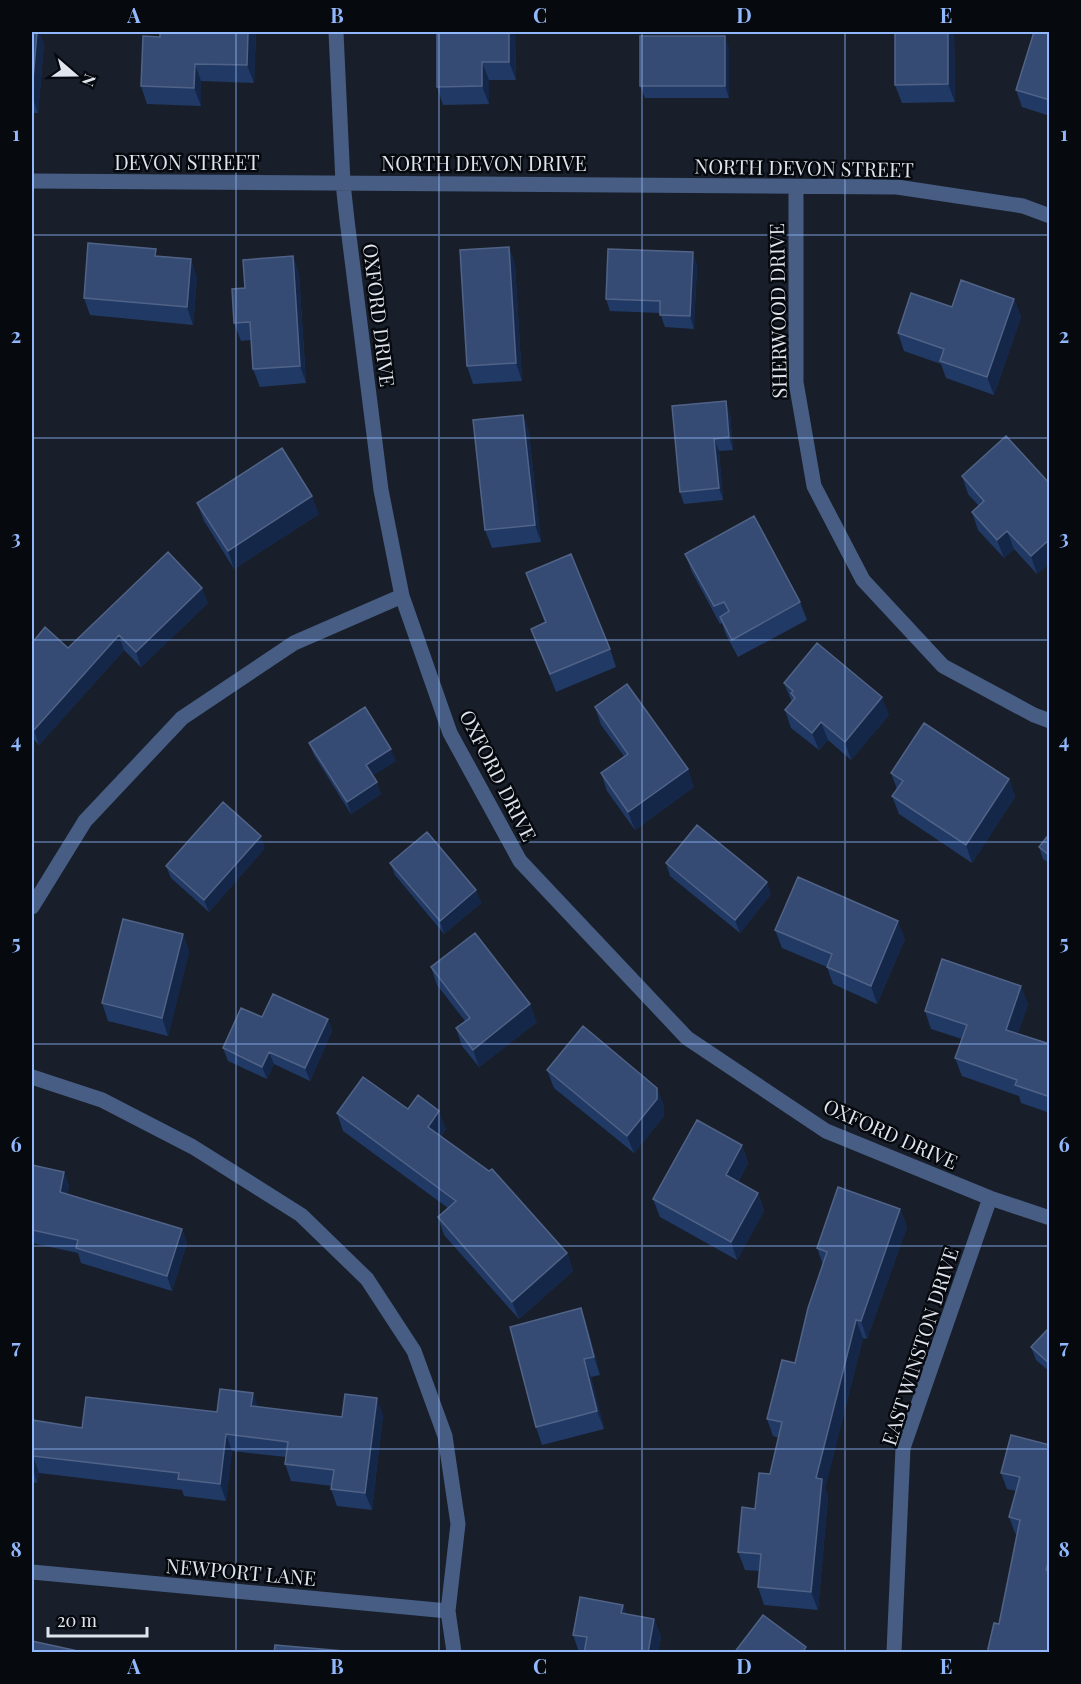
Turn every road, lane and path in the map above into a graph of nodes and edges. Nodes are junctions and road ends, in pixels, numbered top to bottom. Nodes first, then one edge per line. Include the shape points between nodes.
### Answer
1 (336, 32) edge
2 (32, 181) edge
3 (343, 183) junction
4 (626, 184) joint
5 (796, 187) junction
6 (1050, 216) edge
7 (402, 596) junction
8 (1050, 721) edge
9 (32, 907) edge
10 (32, 1077) edge
11 (990, 1198) junction
12 (1050, 1218) edge
13 (32, 1572) edge
14 (448, 1611) junction
15 (454, 1653) edge
16 (894, 1653) edge

1 - 3 street, OXFORD DRIVE
2 - 3 street, DEVON STREET
3 - 4 street, NORTH DEVON DRIVE
3 - 7 street, OXFORD DRIVE via 381,490
4 - 5 street, NORTH DEVON STREET
5 - 6 street, NORTH DEVON STREET via 897,187 1023,206
5 - 8 street, SHERWOOD DRIVE via 795,382 814,486 863,580 943,666
7 - 9 street via 294,643 182,718 85,821
7 - 11 street, OXFORD DRIVE via 450,734 520,861 687,1038 825,1131
10 - 14 street via 102,1100 193,1147 301,1215 367,1279 414,1351 445,1436 458,1524
11 - 12 street, OXFORD DRIVE
11 - 16 street, EAST WINSTON DRIVE via 903,1448
13 - 14 street, NEWPORT LANE
14 - 15 street

